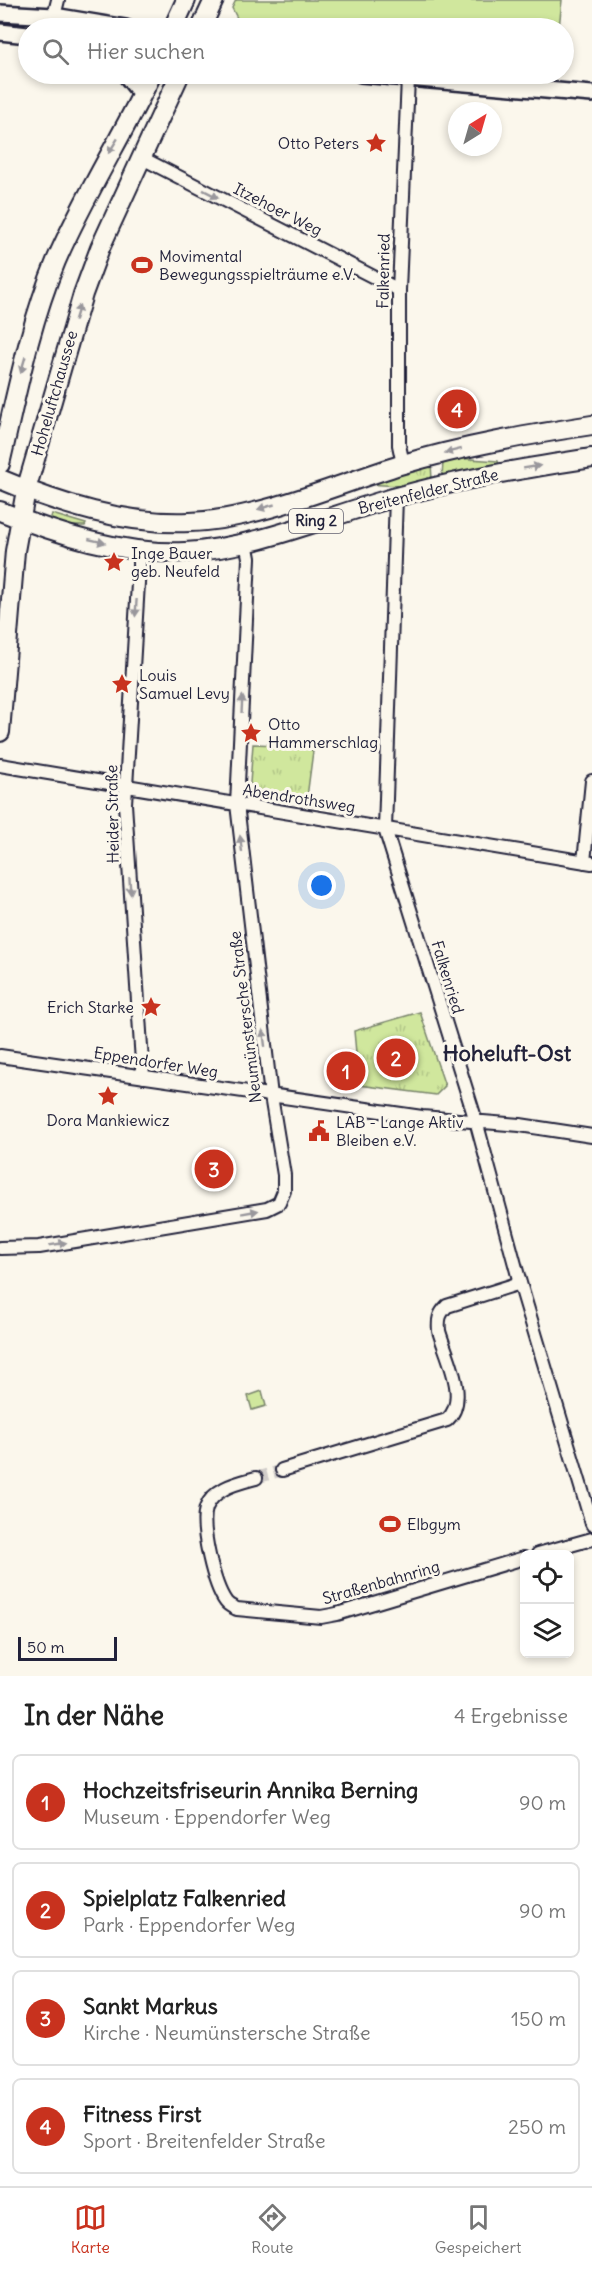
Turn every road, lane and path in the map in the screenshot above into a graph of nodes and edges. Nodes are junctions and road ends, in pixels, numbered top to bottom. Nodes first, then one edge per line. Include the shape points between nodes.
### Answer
1 (58, 0) edge
2 (186, 0) edge
3 (214, 0) edge
4 (0, 13) edge
5 (29, 18) edge
6 (54, 18) edge
7 (178, 18) edge
8 (206, 18) edge
9 (0, 32) edge
10 (18, 35) edge
11 (133, 84) edge
12 (147, 84) edge
13 (175, 84) edge
14 (408, 84) edge
15 (477, 84) edge
16 (592, 94) edge
17 (142, 95) junction
18 (142, 158) junction
19 (399, 290) junction
20 (592, 425) edge
21 (592, 458) edge
22 (0, 464) edge
23 (403, 464) junction
24 (0, 479) edge
25 (26, 490) junction
26 (396, 497) junction
27 (0, 511) edge
28 (21, 519) junction
29 (246, 542) junction
30 (140, 549) junction
31 (0, 732) edge
32 (0, 765) edge
33 (592, 781) edge
34 (125, 787) junction
35 (237, 804) junction
36 (385, 829) junction
37 (588, 863) edge
38 (0, 1056) edge
39 (143, 1077) junction
40 (271, 1096) junction
41 (476, 1121) junction
42 (592, 1136) edge
43 (0, 1248) edge
44 (520, 1283) junction
45 (282, 1470) tunnel mouth
46 (256, 1478) tunnel mouth
47 (592, 1524) edge
48 (592, 1539) edge
49 (552, 1550) edge
50 (520, 1559) edge

1 - 6 street
2 - 7 main road
3 - 8 main road
4 - 5 street
9 - 10 street
11 - 17 street
12 - 17 main road, Hoheluftchaussee
13 - 18 main road, Hoheluftchaussee
14 - 19 street, Falkenried
15 - 16 street
17 -> 22 main road, Hoheluftchaussee via 108,154 56,262 15,392
18 -> 19 street, Itzehoer Weg
25 -> 18 main road, Hoheluftchaussee via 83,294 108,225
19 - 23 street, Falkenried via 399,445
20 -> 23 main road, Breitenfelder Straße / Ring 2 via 526,435
26 -> 21 main road, Breitenfelder Straße / Ring 2
23 -> 25 main road, Breitenfelder Straße / Ring 2 via 266,507 198,522 129,518
24 - 25 main road, Ring 2
25 - 28 main road, Hoheluftchaussee
26 - 29 main road, Breitenfelder Straße / Ring 2
26 - 36 street, Falkenried
27 - 28 main road, Ring 2
28 -> 30 main road, Breitenfelder Straße / Ring 2 via 80,538
28 - 31 main road, Hoheluftchaussee
29 - 30 main road, Breitenfelder Straße / Ring 2 via 183,552
35 -> 29 street, Neumünstersche Straße via 249,558
30 -> 34 street, Heider Straße
32 - 34 street, Abendrothsweg
33 - 37 street
34 - 35 street, Abendrothsweg
34 -> 39 street, Heider Straße
35 - 36 street, Abendrothsweg
40 -> 35 street, Neumünstersche Straße
36 - 37 street, Abendrothsweg
36 - 41 street, Falkenried
38 - 39 street, Eppendorfer Weg
39 - 40 street, Eppendorfer Weg
40 - 41 street, Eppendorfer Weg
43 -> 40 street, Neumünstersche Straße via 39,1247 267,1209 279,1203 284,1175
41 - 42 street, Eppendorfer Weg
41 - 44 street, Falkenried
44 - 45 street via 447,1306 441,1312 439,1331 458,1394 457,1408 447,1420
44 - 47 street, Falkenried
46 - 50 street, Straßenbahnring via 219,1491 206,1507 204,1536 208,1554 223,1597 237,1609 321,1617
48 - 49 street

